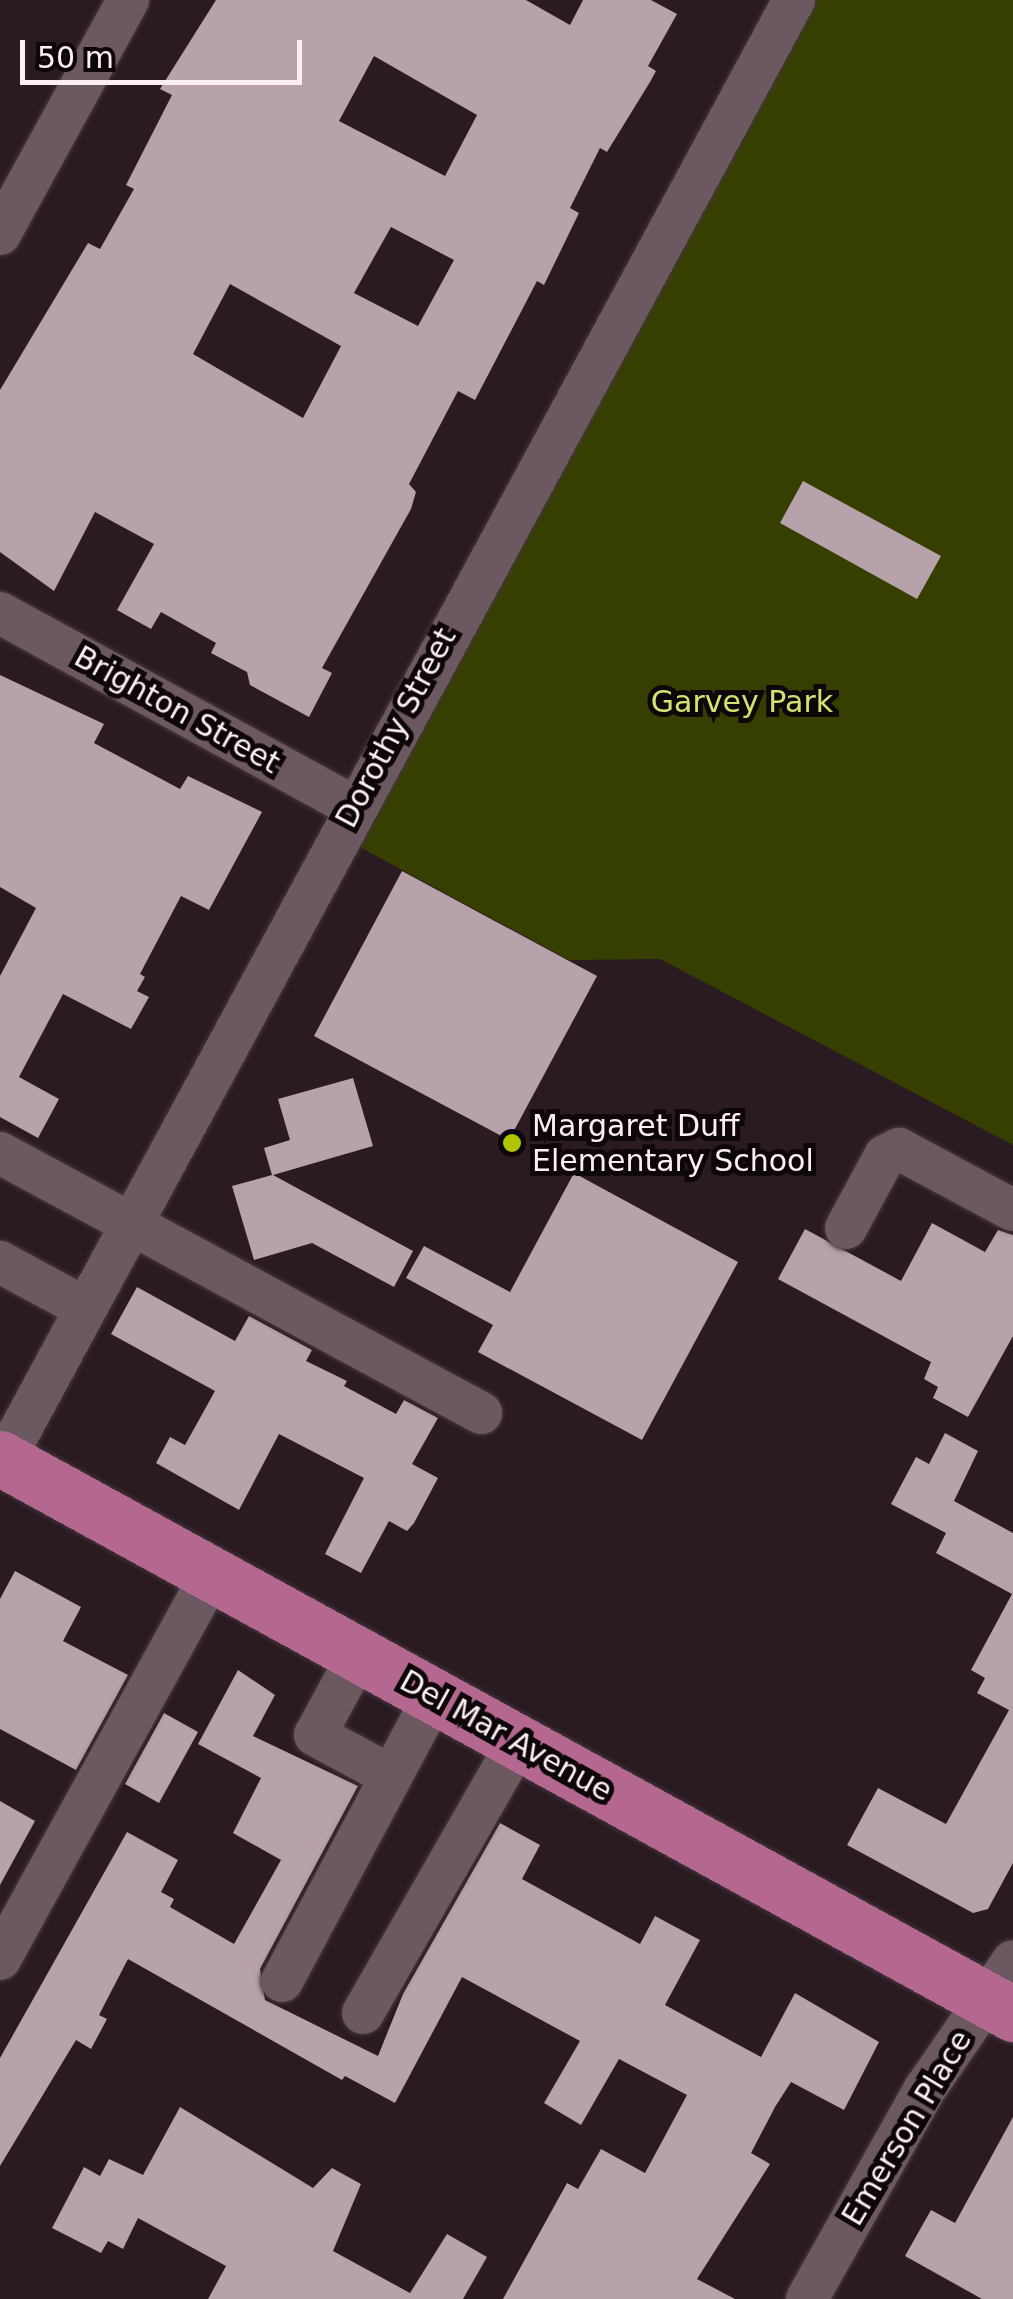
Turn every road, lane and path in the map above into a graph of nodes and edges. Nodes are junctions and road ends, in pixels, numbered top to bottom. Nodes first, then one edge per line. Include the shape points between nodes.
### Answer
1 (128, 0) edge
2 (794, 0) edge
3 (0, 234) edge
4 (0, 614) edge
5 (354, 806) junction
6 (0, 1153) edge
7 (1013, 1210) edge
8 (130, 1225) junction
9 (846, 1228) dead end
10 (0, 1262) edge
11 (85, 1308) junction
12 (481, 1412) dead end
13 (2, 1459) edge
14 (212, 1574) junction
15 (358, 1654) junction
16 (434, 1696) junction
17 (518, 1742) junction
18 (391, 1776) junction
19 (0, 1959) edge
20 (282, 1980) dead end
21 (1004, 1991) edge
22 (364, 2013) dead end
23 (807, 2299) edge

1 - 3 street
2 - 5 street, Dorothy Street
4 - 5 street, Brighton Street
5 - 8 street, Dorothy Street
6 - 8 street
7 - 9 street via 898,1148 885,1156
8 - 11 street, Dorothy Street
8 - 12 street
10 - 11 street
11 - 13 street, Dorothy Street
13 - 14 main road, Del Mar Avenue
14 - 15 main road, Del Mar Avenue
14 - 19 street
15 - 16 main road, Del Mar Avenue
15 - 18 street via 315,1735
16 - 17 main road, Del Mar Avenue
16 - 18 street
17 - 21 main road, Del Mar Avenue
17 - 22 street
18 - 20 street
21 - 23 street, Emerson Place via 926,2089

